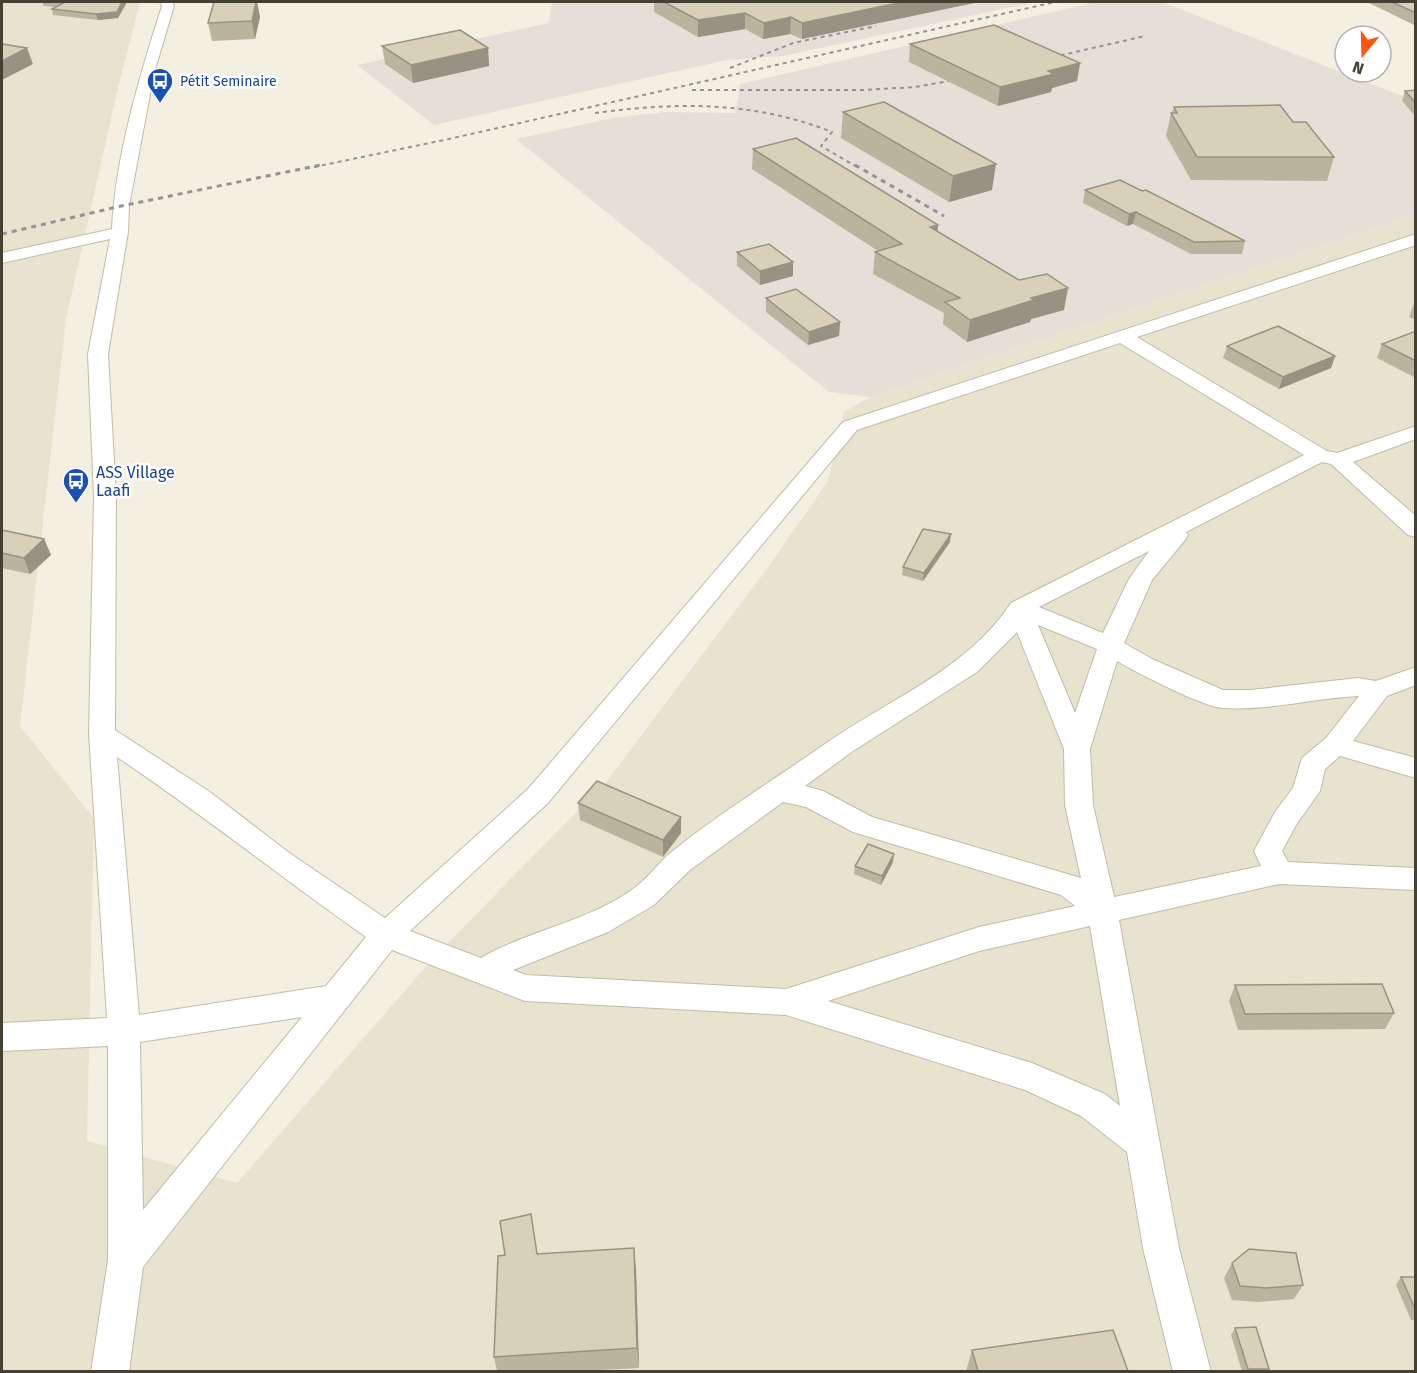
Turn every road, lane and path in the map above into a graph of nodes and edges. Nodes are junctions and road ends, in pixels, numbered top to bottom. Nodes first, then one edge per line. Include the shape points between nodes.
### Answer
1 (166, 2) edge
2 (120, 231) junction
3 (1416, 240) edge
4 (2, 258) edge
5 (1122, 336) junction
6 (1416, 432) edge
7 (1329, 458) junction
8 (1212, 510) junction
9 (1416, 530) edge
10 (1019, 608) junction
11 (1111, 646) junction
12 (1416, 675) edge
13 (1378, 690) junction
14 (102, 734) junction
15 (1335, 745) junction
16 (1077, 749) junction
17 (1416, 768) edge
18 (779, 791) junction
19 (1279, 873) junction
20 (1416, 879) edge
21 (1103, 912) junction
22 (386, 935) junction
23 (483, 972) junction
24 (336, 998) junction
25 (786, 1002) junction
26 (124, 1031) junction
27 (2, 1037) edge
28 (1143, 1144) junction
29 (126, 1260) junction
30 (110, 1371) edge
31 (1192, 1371) edge

1 - 2 street via 147,73 121,206
2 - 4 street
2 - 14 street via 98,354 105,497
3 - 5 street
5 - 7 street
5 - 22 street via 850,426 538,796
6 - 7 street
7 - 8 street
7 - 9 street
8 - 10 street
8 - 11 street via 1162,547 1147,567
10 - 11 street
10 - 16 street
10 - 18 street via 1008,626 968,666 844,744
11 - 13 street via 1220,699 1358,687
11 - 16 street
12 - 13 street
13 - 15 street
14 - 22 street via 200,799 278,860
14 - 26 street
15 - 17 street
15 - 19 street via 1312,765 1306,791 1268,851
16 - 21 street via 1079,805
18 - 21 street via 813,798 874,829 1071,886
18 - 23 street via 680,862 644,897 597,923 517,954
19 - 20 street
19 - 21 street
21 - 25 street via 979,939
21 - 28 street
22 - 23 street
22 - 24 street
23 - 25 street via 525,988
24 - 26 street
24 - 29 street
25 - 28 street via 1032,1078 1093,1105
26 - 27 street
26 - 29 street
28 - 31 street via 1161,1248
29 - 30 street

